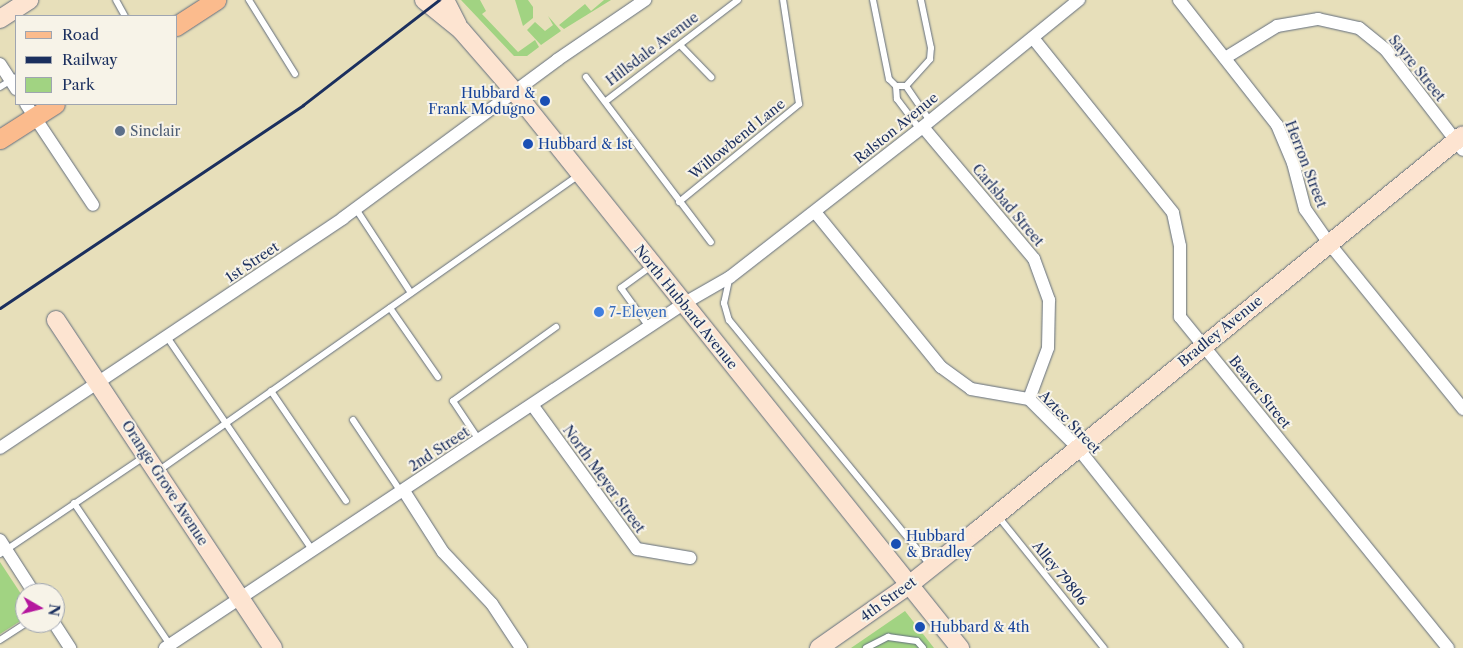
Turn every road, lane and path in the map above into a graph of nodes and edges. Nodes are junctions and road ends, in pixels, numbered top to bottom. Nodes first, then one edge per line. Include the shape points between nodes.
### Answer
1 (30, 0) edge
2 (116, 0) edge
3 (216, 0) edge
4 (249, 0) edge
5 (645, 0) edge
6 (738, 0) edge
7 (783, 0) edge
8 (873, 0) edge
9 (921, 0) edge
10 (1079, 0) edge
11 (1179, 0) edge
12 (433, 2) edge
13 (124, 15) edge
14 (0, 19) edge
15 (178, 25) edge
16 (1033, 38) junction
17 (680, 45) junction
18 (1224, 58) junction
19 (0, 64) edge
20 (295, 74) dead end
21 (586, 77) dead end
22 (711, 77) dead end
23 (11, 83) edge
24 (896, 86) junction
25 (906, 86) junction
26 (514, 91) junction
27 (606, 100) junction
28 (51, 105) edge
29 (30, 110) edge
30 (924, 126) junction
31 (0, 139) edge
32 (1461, 142) edge
33 (580, 174) junction
34 (679, 202) junction
35 (93, 205) dead end
36 (356, 209) junction
37 (815, 212) junction
38 (711, 242) dead end
39 (1328, 242) junction
40 (652, 266) junction
41 (730, 277) junction
42 (411, 293) junction
43 (683, 304) junction
44 (390, 308) junction
45 (56, 320) dead end
46 (556, 327) dead end
47 (649, 328) junction
48 (167, 337) junction
49 (1203, 345) junction
50 (438, 377) dead end
51 (100, 382) junction
52 (271, 391) junction
53 (1029, 399) junction
54 (533, 406) junction
55 (1463, 409) edge
56 (353, 420) dead end
57 (224, 425) junction
58 (479, 441) junction
59 (1077, 447) junction
60 (0, 448) edge
61 (147, 454) junction
62 (157, 472) junction
63 (402, 492) junction
64 (346, 501) dead end
65 (74, 503) junction
66 (996, 514) junction
67 (978, 530) joint
68 (2, 548) edge
69 (313, 551) junction
70 (690, 558) dead end
71 (932, 567) junction
72 (27, 583) edge
73 (909, 585) junction
74 (240, 599) junction
75 (15, 630) edge
76 (60, 633) edge
77 (0, 640) edge
78 (168, 646) edge
79 (70, 648) edge
80 (273, 648) edge
81 (521, 648) edge
82 (819, 648) edge
83 (866, 648) edge
84 (923, 648) edge
85 (960, 648) edge
86 (1104, 648) edge
87 (1237, 648) edge
88 (1448, 648) edge

1 - 14 street
2 - 13 lane
3 - 15 main road
4 - 20 lane
5 - 26 street, 1st Street
6 - 17 lane, Hillsdale Avenue
7 - 34 lane, Willowbend Lane via 799,104
8 - 24 lane via 889,78
9 - 25 lane via 931,48 930,59
10 - 16 street, Ralston Avenue
11 - 18 street, Herron Street
12 - 26 street, North Hubbard Avenue
16 - 30 street, Ralston Avenue
16 - 49 street, Beaver Street via 1173,213 1180,246 1180,318
17 - 22 lane
17 - 27 lane, Hillsdale Avenue
18 - 32 street, Sayre Street via 1277,26 1318,19 1359,28 1386,50
18 - 39 street, Herron Street via 1277,125 1293,163 1305,210
19 - 23 street
21 - 27 lane
24 - 25 lane
24 - 30 lane via 897,99
25 - 30 lane
26 - 33 street, North Hubbard Avenue
26 - 36 street, 1st Street
27 - 34 lane
28 - 29 main road
29 - 31 main road
29 - 35 street
30 - 37 street, Ralston Avenue
30 - 53 street, Carlsbad Street via 1034,259 1049,300 1048,348
32 - 39 street, Bradley Avenue
33 - 40 street, North Hubbard Avenue
33 - 42 lane
34 - 38 lane
36 - 42 lane
36 - 48 street, 1st Street
37 - 41 street, Ralston Avenue
37 - 53 street, Aztec Street via 941,367 971,388
39 - 49 street, Bradley Avenue
39 - 55 street, Herron Street
40 - 43 street, North Hubbard Avenue
40 - 47 lane via 621,288
41 - 43 street, 2nd Street
41 - 71 lane via 724,303 729,320
42 - 44 lane
43 - 47 street, 2nd Street
43 - 73 street, North Hubbard Avenue
44 - 50 lane
44 - 52 lane
45 - 51 street, Orange Grove Avenue
46 - 58 lane via 453,401
47 - 54 street, 2nd Street
48 - 51 street, 1st Street
48 - 57 lane
49 - 59 street, Bradley Avenue
49 - 88 street, Beaver Street
51 - 60 street, 1st Street
51 - 61 street, Orange Grove Avenue
52 - 57 lane
52 - 64 lane
53 - 59 street, Aztec Street
54 - 58 street, 2nd Street
54 - 70 street, North Meyer Street via 637,549
56 - 63 lane
57 - 62 lane
57 - 69 lane
58 - 63 street, 2nd Street
59 - 66 street, Bradley Avenue
59 - 87 street, Aztec Street
61 - 62 street, Orange Grove Avenue
61 - 65 lane
62 - 74 street, Orange Grove Avenue
63 - 69 street, 2nd Street
63 - 81 street via 443,552 492,604
65 - 68 lane
65 - 78 lane
66 - 67 street, Bradley Avenue
66 - 86 lane, Alley 79806
67 - 71 street, 4th Street
68 - 72 street
69 - 74 street, 2nd Street
71 - 73 street, 4th Street
73 - 82 street, 4th Street
73 - 85 street, North Hubbard Avenue
74 - 78 street, 2nd Street
74 - 80 street, Orange Grove Avenue
75 - 77 lane
76 - 79 street
83 - 84 lane via 888,637 918,641

